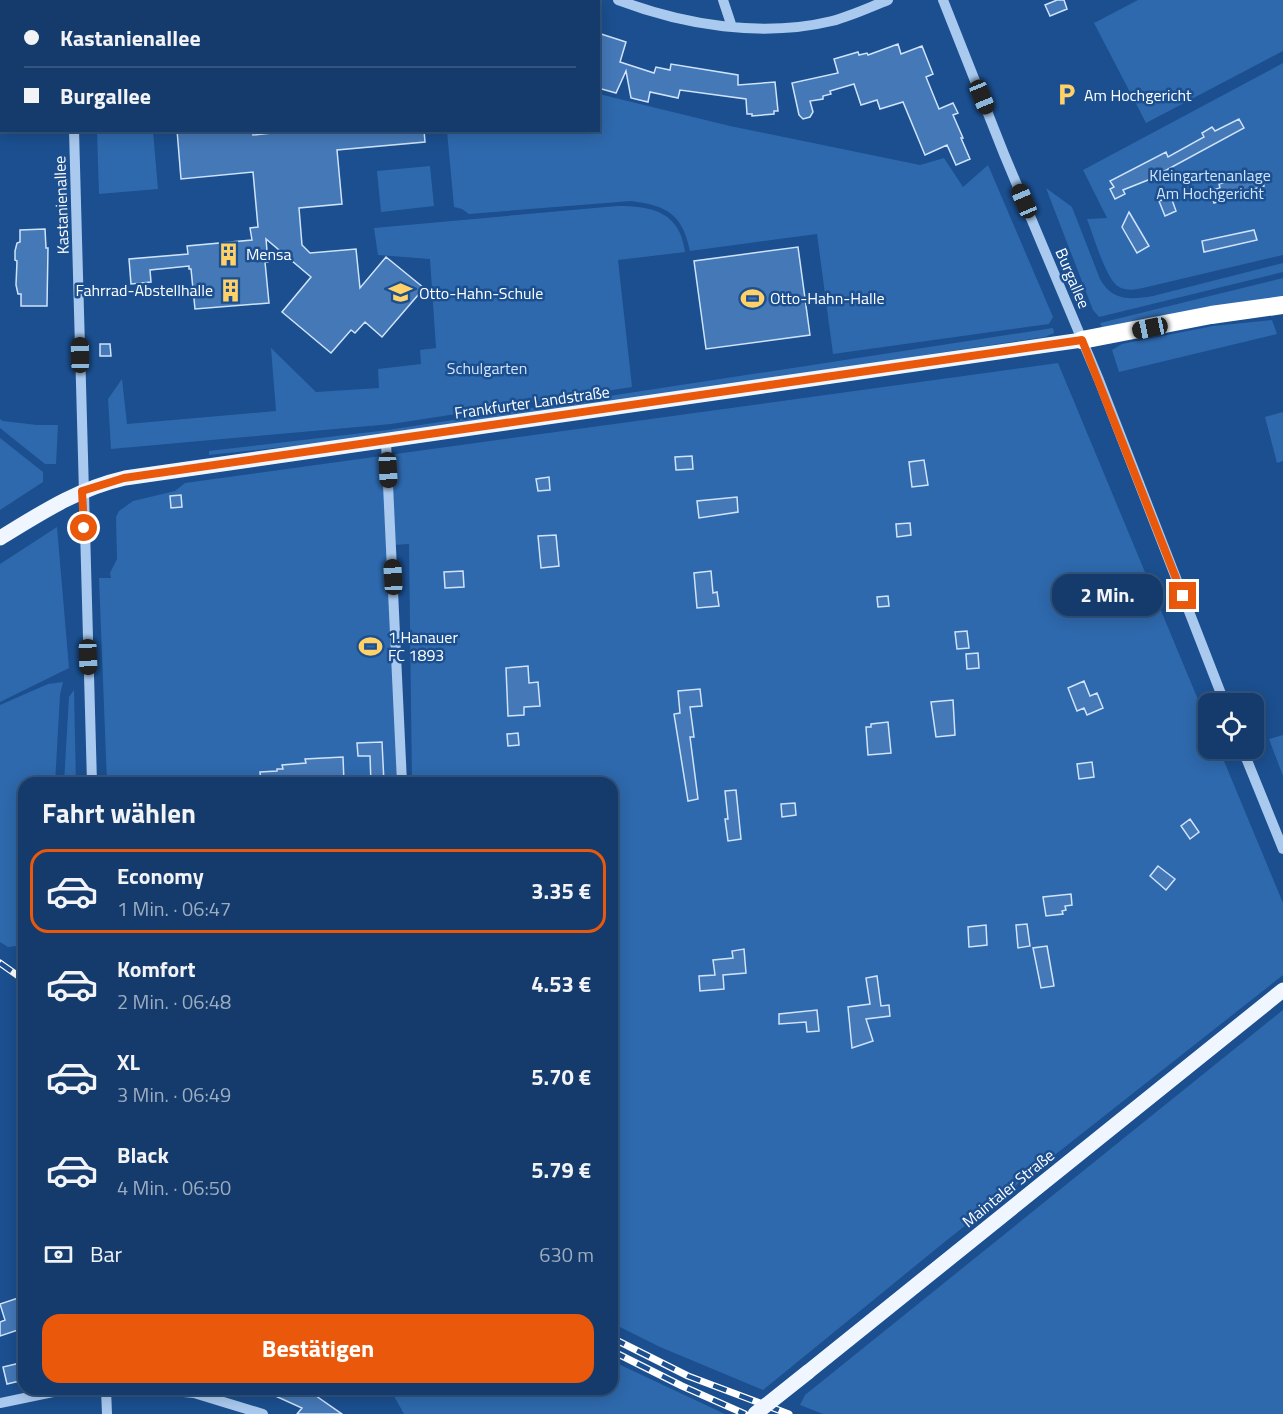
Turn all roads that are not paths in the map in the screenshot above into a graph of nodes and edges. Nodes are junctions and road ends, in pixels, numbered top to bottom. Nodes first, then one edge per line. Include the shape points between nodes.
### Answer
1 (618, 0) edge
2 (723, 0) edge
3 (888, 0) edge
4 (943, 0) edge
5 (732, 27) junction
6 (74, 132) edge
7 (1283, 305) edge
8 (1283, 311) edge
9 (1211, 315) junction
10 (1082, 340) junction
11 (386, 442) junction
12 (82, 491) junction
13 (0, 538) edge
14 (1221, 693) edge
15 (1246, 759) edge
16 (92, 777) edge
17 (402, 777) edge
18 (1283, 849) edge
19 (1283, 990) edge
20 (39, 1395) edge
21 (106, 1395) edge
22 (202, 1395) edge
23 (0, 1403) edge
24 (107, 1414) edge
25 (263, 1414) edge
26 (755, 1414) edge

1 - 5 street via 665,15
2 - 5 street
3 - 5 street via 847,17 810,26
4 - 10 street, Burgallee
6 - 12 street, Kastanienallee
7 - 9 highway
8 - 9 highway
9 - 10 highway
10 - 11 main road, Frankfurter Landstraße
10 - 14 street, Burgallee
11 - 12 main road, Frankfurter Landstraße via 124,478
11 - 17 street
12 - 13 main road, Frankfurter Landstraße
12 - 16 street, Kastanienallee
15 - 18 street
19 - 26 main road, Maintaler Straße, bridge
20 - 23 street
21 - 24 street
22 - 25 street

